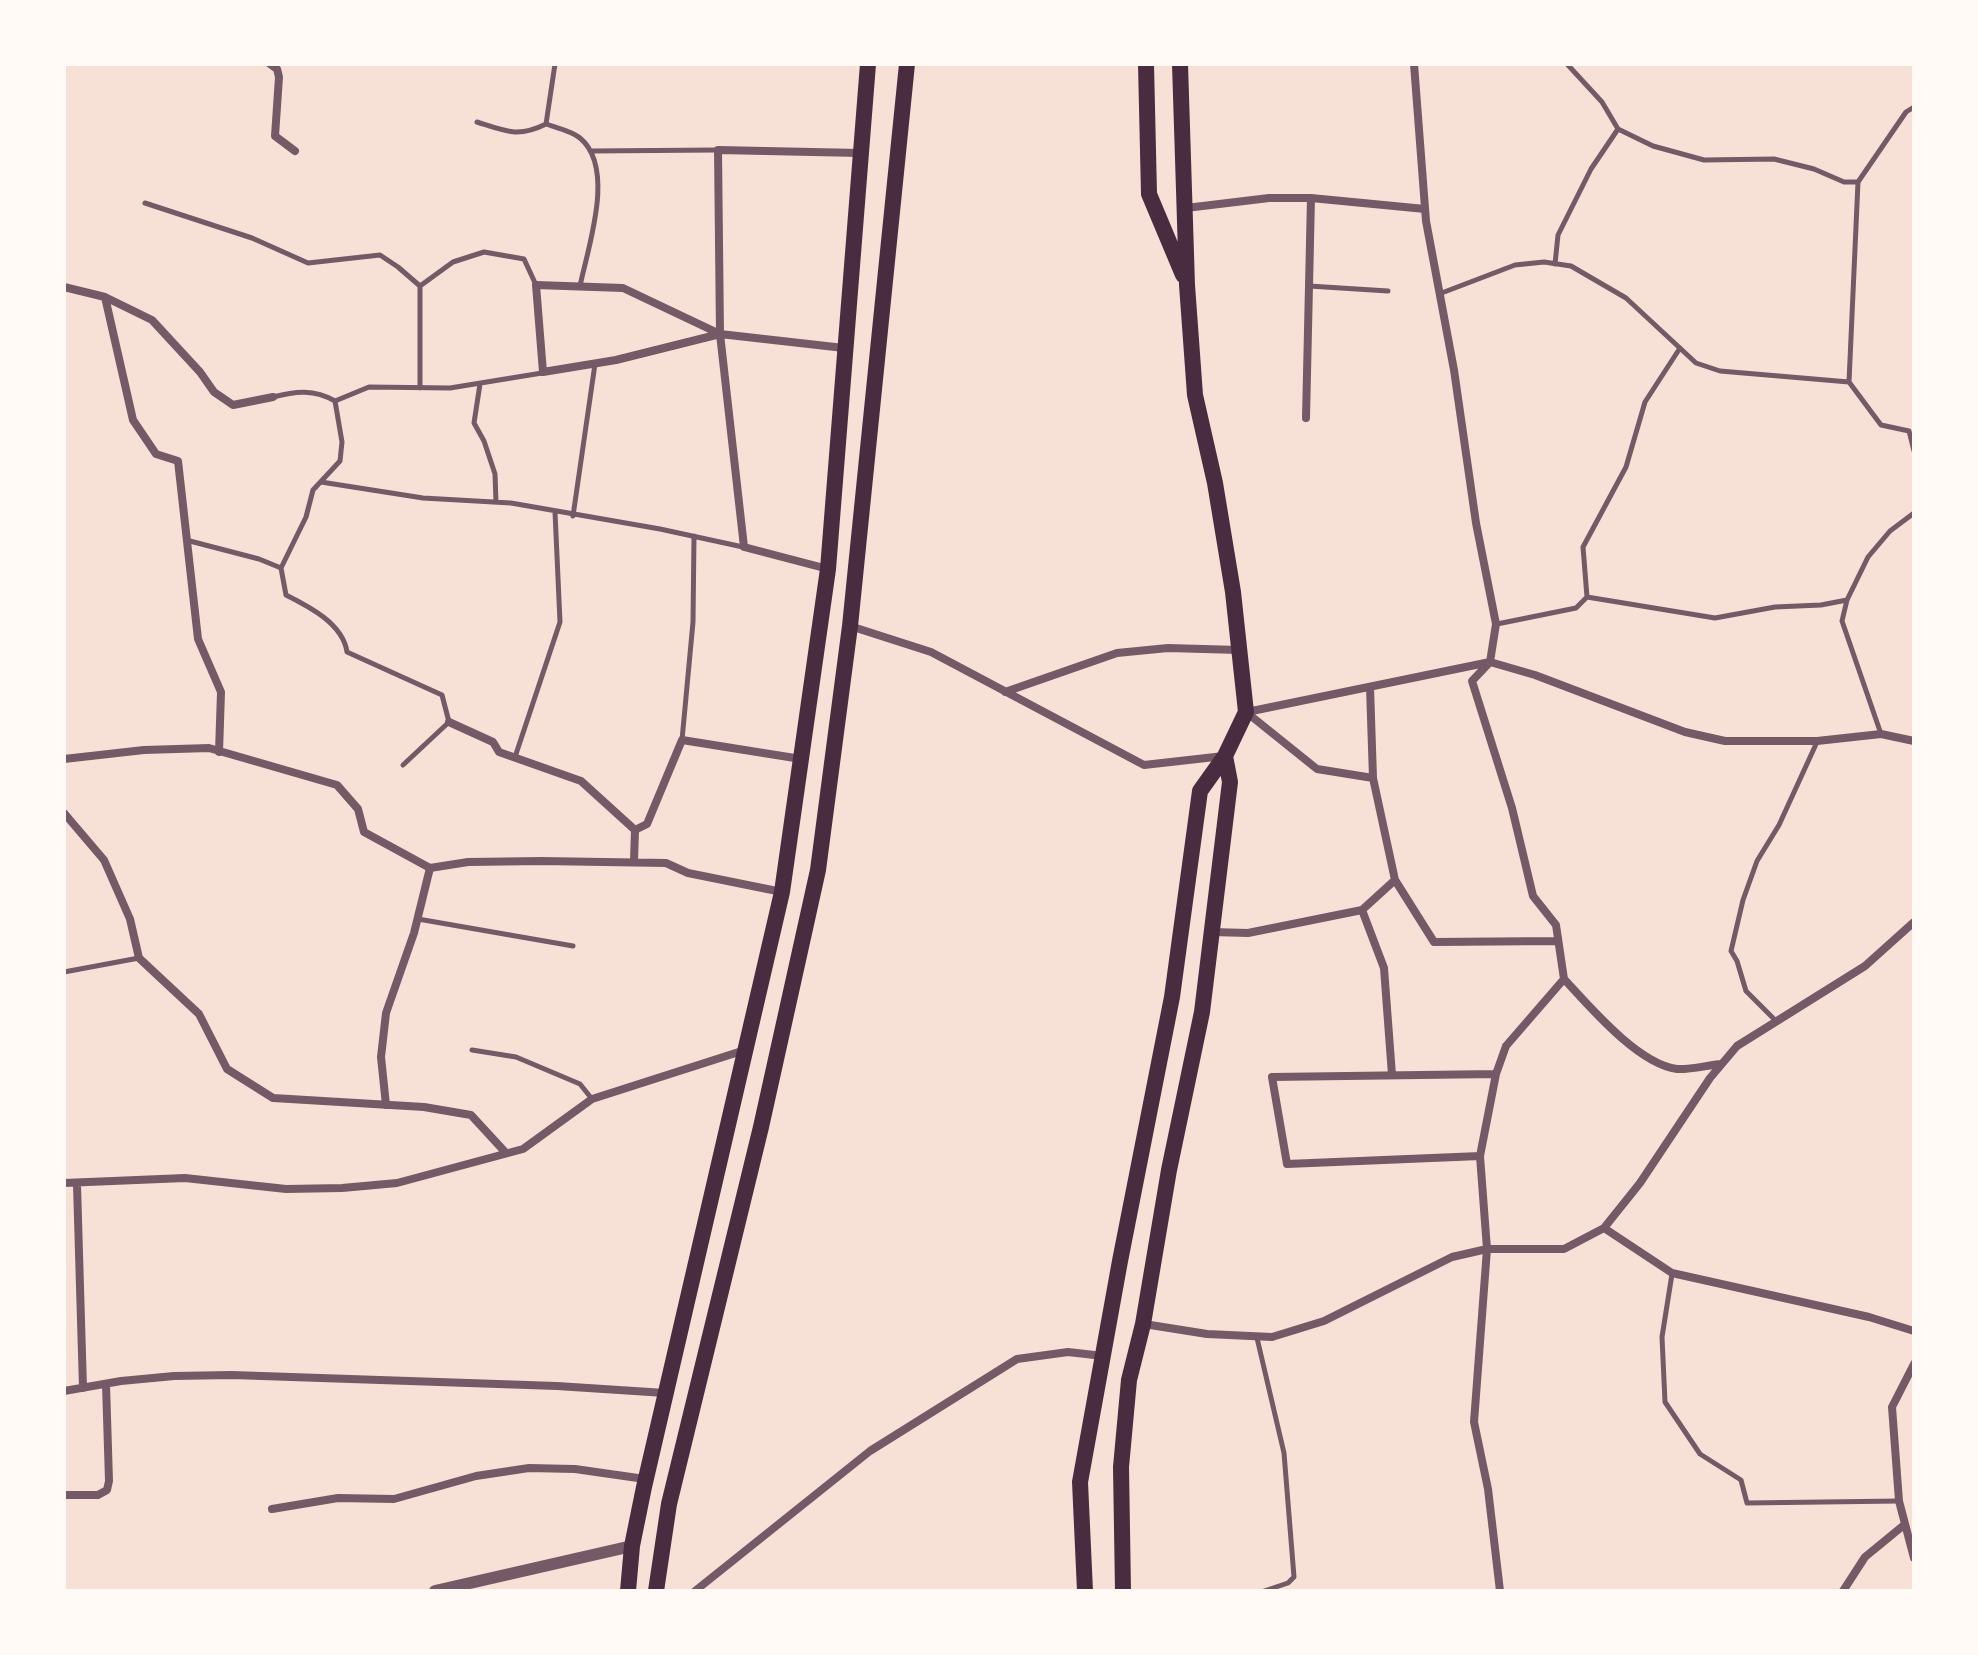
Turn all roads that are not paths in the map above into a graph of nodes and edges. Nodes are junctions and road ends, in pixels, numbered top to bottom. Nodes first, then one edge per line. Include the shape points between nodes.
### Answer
1 (270, 64) edge
2 (555, 64) edge
3 (868, 64) edge
4 (907, 64) edge
5 (1146, 64) edge
6 (1180, 64) edge
7 (1414, 64) edge
8 (1567, 64) edge
9 (1914, 107) edge
10 (477, 122) dead end
11 (546, 124) junction
12 (1618, 129) junction
13 (718, 150) junction
14 (295, 151) dead end
15 (591, 151) junction
16 (860, 153) junction
17 (1858, 182) junction
18 (1311, 198) junction
19 (145, 203) dead end
20 (1186, 208) junction
21 (1425, 209) junction
22 (1555, 264) junction
23 (536, 285) junction
24 (1187, 285) junction
25 (420, 286) junction
26 (580, 286) junction
27 (1309, 286) junction
28 (64, 287) edge
29 (1388, 291) dead end
30 (1439, 294) junction
31 (105, 297) junction
32 (720, 334) junction
33 (844, 348) junction
34 (1680, 348) junction
35 (595, 364) junction
36 (543, 372) junction
37 (1849, 382) junction
38 (480, 384) junction
39 (420, 388) junction
40 (273, 397) joint
41 (335, 401) junction
42 (1306, 418) dead end
43 (1914, 451) edge
44 (321, 482) junction
45 (496, 502) junction
46 (555, 512) junction
47 (1914, 513) edge
48 (573, 516) junction
49 (694, 536) junction
50 (186, 540) junction
51 (744, 547) junction
52 (281, 568) junction
53 (828, 569) junction
54 (1587, 597) junction
55 (1847, 600) junction
56 (1496, 624) junction
57 (821, 625) junction
58 (850, 626) junction
59 (1239, 650) junction
60 (1490, 662) junction
61 (1370, 687) junction
62 (1005, 692) junction
63 (1246, 712) junction
64 (449, 722) junction
65 (1881, 734) junction
66 (682, 740) junction
67 (1817, 741) junction
68 (1914, 741) edge
69 (219, 752) junction
70 (1225, 756) junction
71 (515, 757) junction
72 (64, 759) edge
73 (801, 759) junction
74 (403, 765) dead end
75 (1373, 778) junction
76 (64, 813) edge
77 (635, 830) junction
78 (634, 861) junction
79 (430, 868) junction
80 (1395, 880) junction
81 (782, 892) junction
82 (1362, 910) junction
83 (417, 919) junction
84 (1914, 922) edge
85 (1212, 932) junction
86 (1558, 941) junction
87 (573, 946) dead end
88 (139, 958) junction
89 (64, 972) edge
90 (1564, 979) junction
91 (1777, 1022) junction
92 (472, 1050) dead end
93 (746, 1050) junction
94 (1722, 1064) junction
95 (1496, 1074) junction
96 (1392, 1075) junction
97 (592, 1099) junction
98 (386, 1105) junction
99 (506, 1153) junction
100 (1480, 1156) junction
101 (64, 1183) edge
102 (77, 1185) junction
103 (1604, 1228) junction
104 (1487, 1249) junction
105 (1672, 1273) junction
106 (1143, 1324) junction
107 (1914, 1331) edge
108 (1257, 1338) junction
109 (1103, 1356) junction
110 (1913, 1370) edge
111 (106, 1384) junction
112 (83, 1388) junction
113 (64, 1391) edge
114 (665, 1393) junction
115 (645, 1479) junction
116 (64, 1495) edge
117 (1899, 1501) junction
118 (272, 1509) dead end
119 (1904, 1525) junction
120 (632, 1546) junction
121 (1914, 1558) edge
122 (436, 1591) edge
123 (628, 1591) edge
124 (656, 1591) edge
125 (695, 1591) edge
126 (1085, 1591) edge
127 (1123, 1591) edge
128 (1264, 1591) edge
129 (1500, 1591) edge
130 (1843, 1591) edge

1 - 14 street via 279,77 275,136
2 - 11 lane
3 - 16 main road
4 - 58 main road
5 - 24 main road via 1149,194
6 - 20 main road
7 - 21 street
8 - 12 lane via 1602,102
9 - 17 lane
10 - 11 lane via 516,134
11 - 15 lane via 579,136
12 - 17 lane via 1653,146 1704,160 1774,159
12 - 22 lane via 1558,235
13 - 15 lane
13 - 16 street
13 - 32 street
15 - 26 lane via 598,176 597,207
16 - 33 main road
17 - 37 lane
18 - 20 street
18 - 21 street
18 - 27 street
19 - 25 lane via 252,238 308,263 380,255
20 - 24 main road
21 - 30 street
22 - 30 lane via 1515,265
22 - 34 lane via 1571,266 1626,298
23 - 25 lane via 524,259 484,252 453,262
23 - 26 street
23 - 36 street
24 - 59 main road via 1195,395 1215,483
25 - 39 lane
26 - 32 street via 623,288
27 - 29 lane
27 - 42 street
28 - 31 street
30 - 56 street
31 - 40 street via 152,320 214,392 233,405
31 - 50 street via 133,420 156,454 178,461
32 - 33 street
32 - 35 street
32 - 51 street
33 - 53 main road
34 - 37 lane via 1696,363 1720,371
34 - 54 lane via 1645,402 1626,467 1583,547
35 - 36 street
35 - 48 lane
36 - 38 lane
37 - 43 lane via 1881,425 1909,431
38 - 39 lane
38 - 45 lane via 474,423 495,474
39 - 41 lane via 369,387
40 - 41 lane via 320,393
41 - 44 lane via 340,461
44 - 45 lane via 423,498
44 - 52 lane
45 - 46 lane
46 - 48 lane
46 - 71 lane via 560,622
47 - 55 lane via 1868,557
48 - 49 lane
49 - 51 lane
49 - 66 lane via 692,652
50 - 52 lane
50 - 69 street via 198,639 221,692
51 - 53 street
52 - 64 lane via 286,595 319,612 346,641 347,652 442,695
53 - 57 main road
54 - 55 lane via 1715,618
54 - 56 lane via 1576,608
55 - 65 lane via 1842,621
56 - 60 street
57 - 58 main road
57 - 73 main road
58 - 62 street via 931,652
58 - 124 main road via 818,870 669,1504
59 - 62 street via 1117,653
59 - 63 main road
60 - 61 street
60 - 67 street via 1698,735 1725,741
60 - 86 street via 1472,681 1533,896 1556,925
61 - 63 street
61 - 75 street
62 - 70 street via 1144,765
63 - 70 main road
63 - 75 street via 1317,769
64 - 71 street
64 - 74 lane
65 - 67 street
65 - 68 street
66 - 73 street
66 - 77 street via 647,824
67 - 91 lane via 1757,861 1731,951 1746,991
69 - 72 street via 144,750
69 - 79 street via 337,785 358,809 364,832
70 - 85 main road via 1230,782
70 - 109 main road via 1200,791 1172,997
71 - 77 street via 581,781
73 - 81 main road
75 - 80 street
76 - 88 street via 104,860 130,919
77 - 78 street
78 - 79 street via 468,862
78 - 81 street via 666,863 688,873
79 - 83 street
80 - 82 street
80 - 86 street via 1434,942
81 - 93 main road
82 - 85 street via 1248,933
82 - 96 street via 1384,968
83 - 87 lane
83 - 98 street via 386,1013 381,1057
84 - 91 street via 1865,966
85 - 106 main road via 1202,1012
86 - 90 street
88 - 89 lane
88 - 98 street via 199,1014 227,1069 273,1098
90 - 94 street via 1603,1022 1644,1055 1677,1069
90 - 95 street via 1506,1046
91 - 94 street via 1737,1046
92 - 97 lane via 516,1057 580,1084
93 - 97 street
93 - 114 main road
94 - 103 street
95 - 96 street
95 - 100 street
96 - 100 street via 1272,1077 1287,1164
97 - 99 street via 523,1149
98 - 99 street via 471,1115
99 - 102 street via 397,1183 342,1188 286,1189 185,1178
100 - 104 street
101 - 102 street
102 - 112 street
103 - 104 street via 1564,1249
103 - 105 street
104 - 108 street via 1452,1257 1324,1321
104 - 129 street via 1474,1422
105 - 107 street
105 - 117 lane via 1662,1337 1665,1402 1700,1454 1741,1480 1747,1503
106 - 108 street
106 - 127 main road via 1129,1380 1121,1467
108 - 128 lane via 1284,1453 1294,1577
109 - 125 street via 1068,1352 1017,1359 870,1451
109 - 126 main road via 1080,1482
110 - 117 street via 1892,1407
111 - 112 street
111 - 114 street via 174,1376 261,1375
111 - 116 street via 107,1490
112 - 113 street
114 - 115 main road
115 - 118 street via 529,1468 476,1476 394,1499 338,1498
115 - 120 main road
117 - 119 street
119 - 121 street
119 - 130 street via 1865,1557
120 - 122 street
120 - 123 main road

